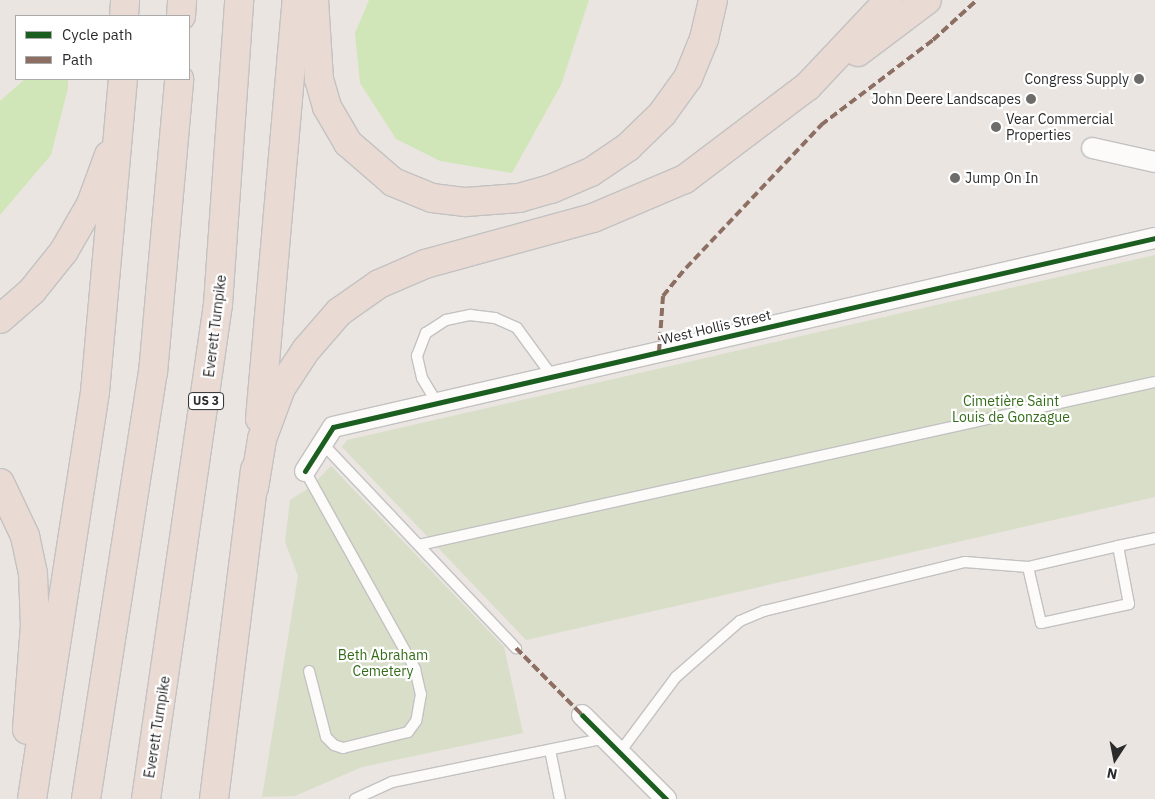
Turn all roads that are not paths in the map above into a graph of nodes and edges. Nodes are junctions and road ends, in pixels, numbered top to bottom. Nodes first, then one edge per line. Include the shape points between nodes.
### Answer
1 (125, 0) edge
2 (182, 0) edge
3 (239, 0) edge
4 (297, 0) edge
5 (314, 0) edge
6 (712, 0) edge
7 (890, 0) edge
8 (926, 0) edge
9 (124, 15) edge
10 (182, 15) edge
11 (179, 80) edge
12 (122, 82) edge
13 (808, 86) junction
14 (1092, 148) dead end
15 (1155, 162) edge
16 (1155, 238) edge
17 (0, 320) edge
18 (552, 376) junction
19 (1155, 382) edge
20 (436, 403) junction
21 (320, 441) junction
22 (306, 471) joint
23 (0, 483) edge
24 (254, 488) junction
25 (1155, 538) edge
26 (420, 545) junction
27 (1118, 546) junction
28 (1028, 567) junction
29 (516, 648) dead end
30 (309, 670) dead end
31 (582, 715) dead end
32 (613, 745) junction
33 (550, 750) junction
34 (360, 798) edge
35 (22, 799) edge
36 (32, 799) edge
37 (86, 799) edge
38 (146, 799) edge
39 (214, 799) edge
40 (560, 799) edge
41 (666, 799) edge

1 - 9 highway
2 - 10 highway
3 - 38 highway, Everett Turnpike / US 3 via 218,304
4 - 24 highway
5 - 6 highway via 319,79 327,107 348,143 393,182 432,198 466,202 519,198 551,189 590,172 628,147 662,114 688,78 704,39
7 - 13 highway
8 - 13 highway
11 - 37 highway via 153,373
12 - 17 highway via 110,152 87,212 43,279
12 - 36 highway via 95,392
13 - 24 highway via 717,159 669,188 593,218 424,264 358,298 322,330 282,388 262,439
14 - 15 street
16 - 18 street, West Hollis Street
18 - 20 street, West Hollis Street
18 - 20 lane via 517,328 494,318 470,315 446,320 426,333 418,356 422,378
19 - 26 lane
20 - 21 street, West Hollis Street via 333,427
21 - 22 street, West Hollis Street
21 - 26 lane
22 - 30 lane via 415,669 422,694 416,721 408,732 343,748 334,745 326,737
23 - 35 highway via 25,536 35,587
24 - 39 highway
25 - 27 lane
26 - 29 lane
27 - 28 lane
27 - 28 lane via 1129,604 1041,623
28 - 32 lane via 965,562 745,619 656,699
31 - 32 street
32 - 33 lane
32 - 41 street
33 - 34 lane via 392,782
33 - 40 lane

